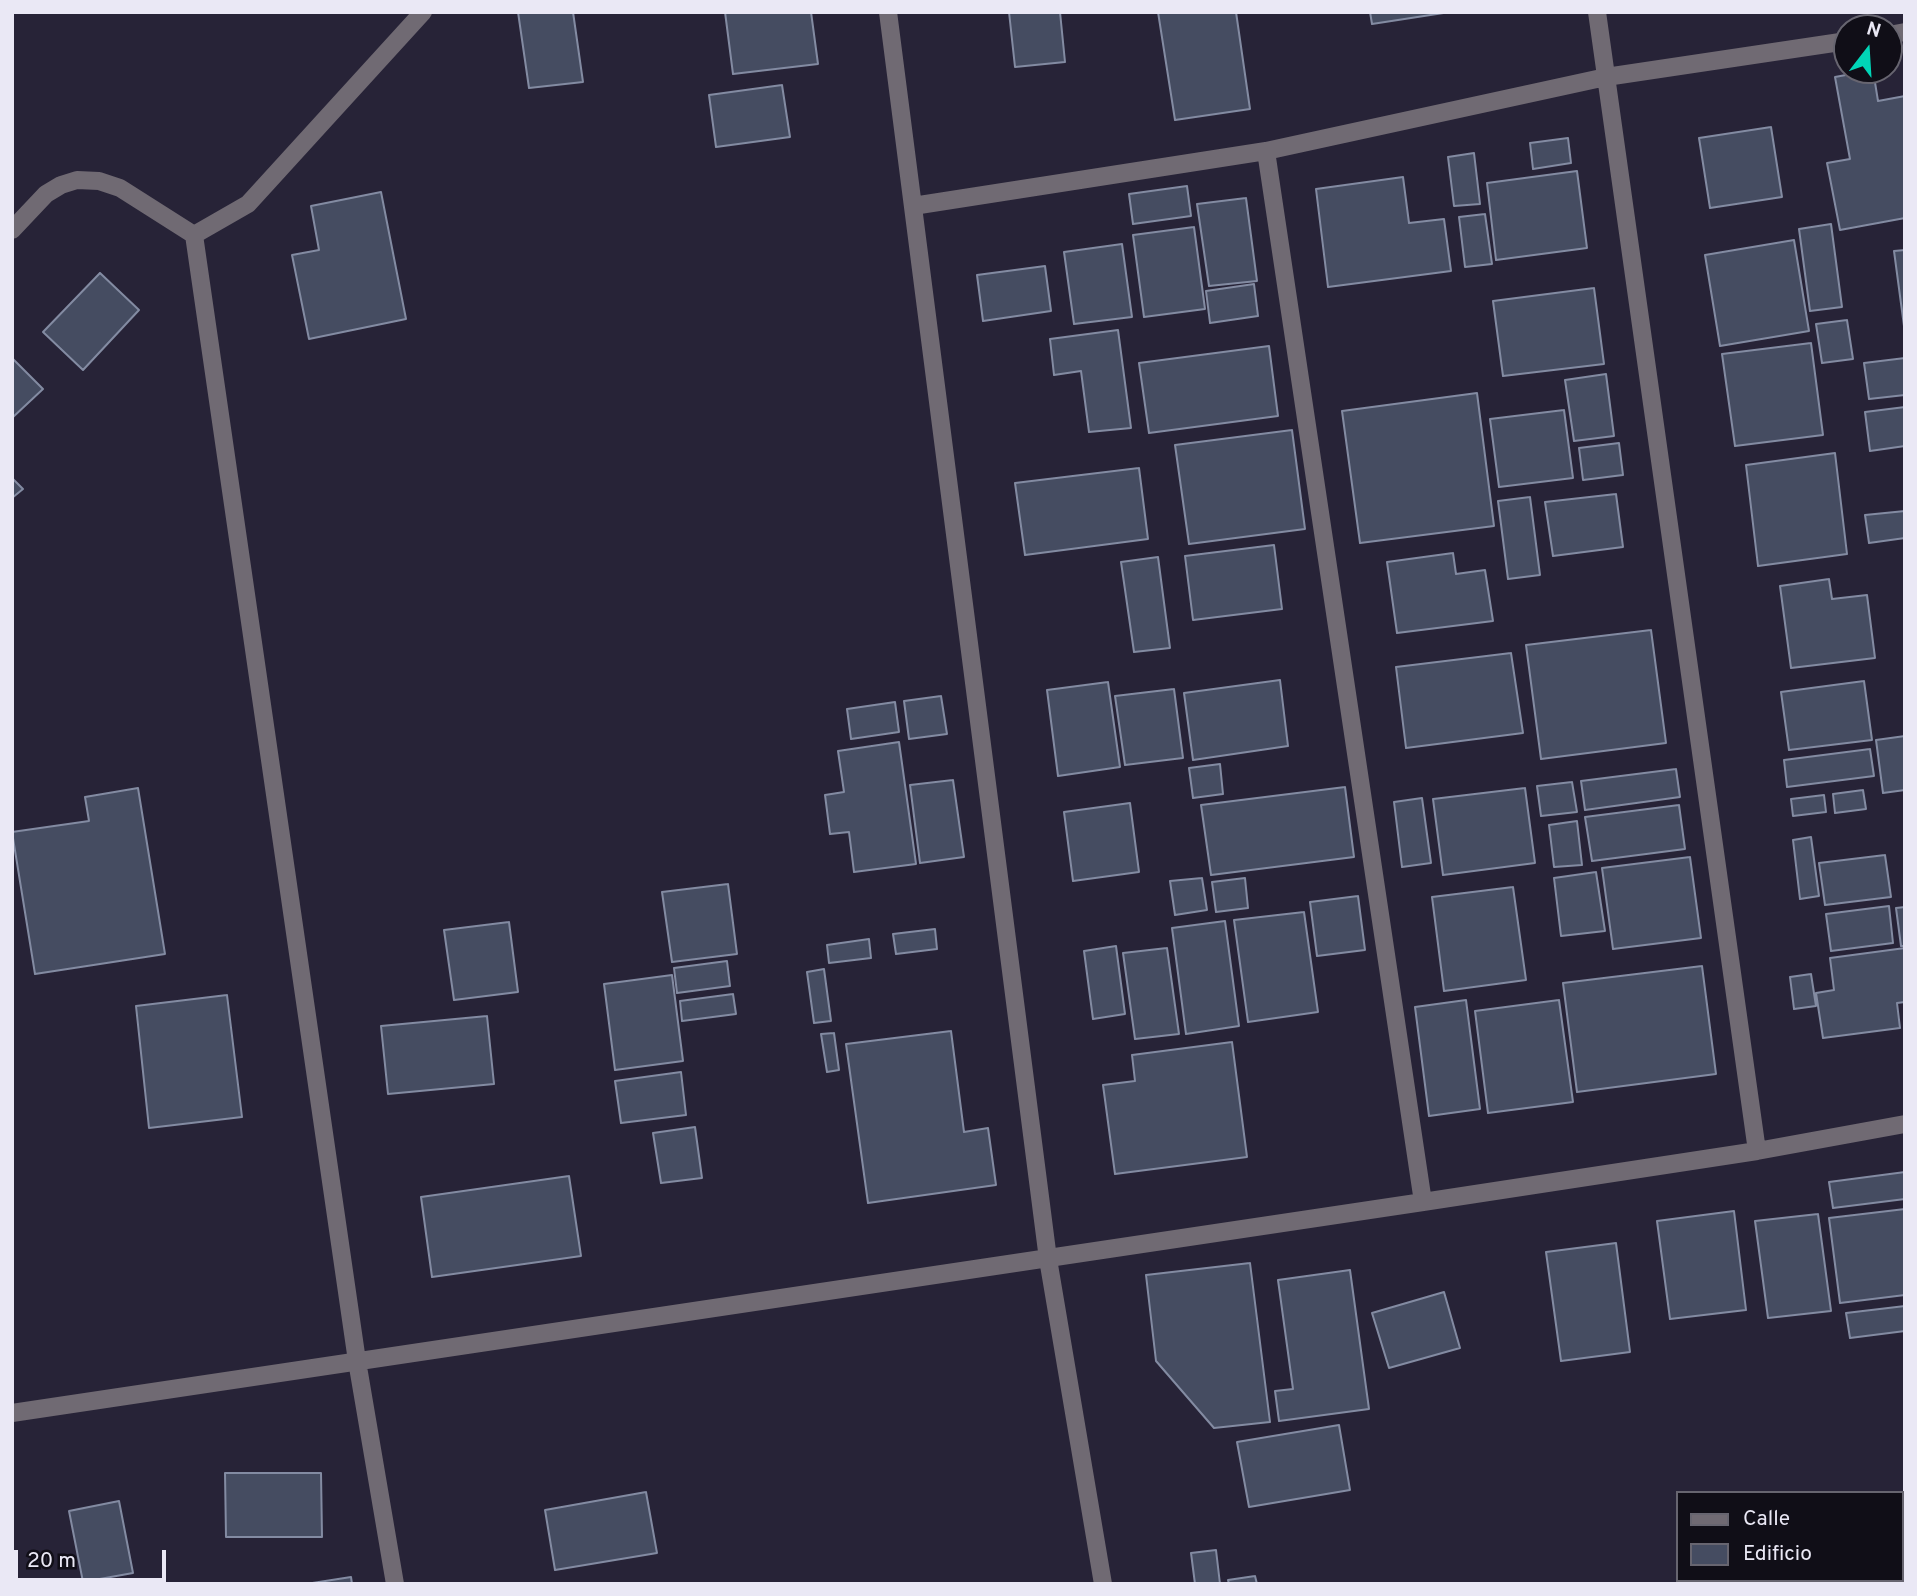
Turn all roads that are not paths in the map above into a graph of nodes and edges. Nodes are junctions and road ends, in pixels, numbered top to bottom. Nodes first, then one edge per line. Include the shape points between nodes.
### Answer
1 (424, 12) edge
2 (888, 12) edge
3 (1597, 12) edge
4 (1833, 43) edge
5 (1606, 77) junction
6 (1266, 151) junction
7 (913, 206) junction
8 (12, 230) edge
9 (194, 235) junction
10 (1905, 1124) edge
11 (1757, 1151) junction
12 (1423, 1202) junction
13 (1048, 1259) junction
14 (356, 1361) junction
15 (12, 1413) edge
16 (395, 1584) edge
17 (1103, 1584) edge

1 - 9 street via 248,204
2 - 7 street
3 - 5 street
4 - 5 street
5 - 6 street
5 - 11 street
6 - 7 street
6 - 12 street
7 - 13 street
8 - 9 street via 46,194 61,185 88,180 120,188
9 - 14 street
10 - 11 street
11 - 12 street
12 - 13 street
13 - 14 street
13 - 17 street
14 - 15 street
14 - 16 street

